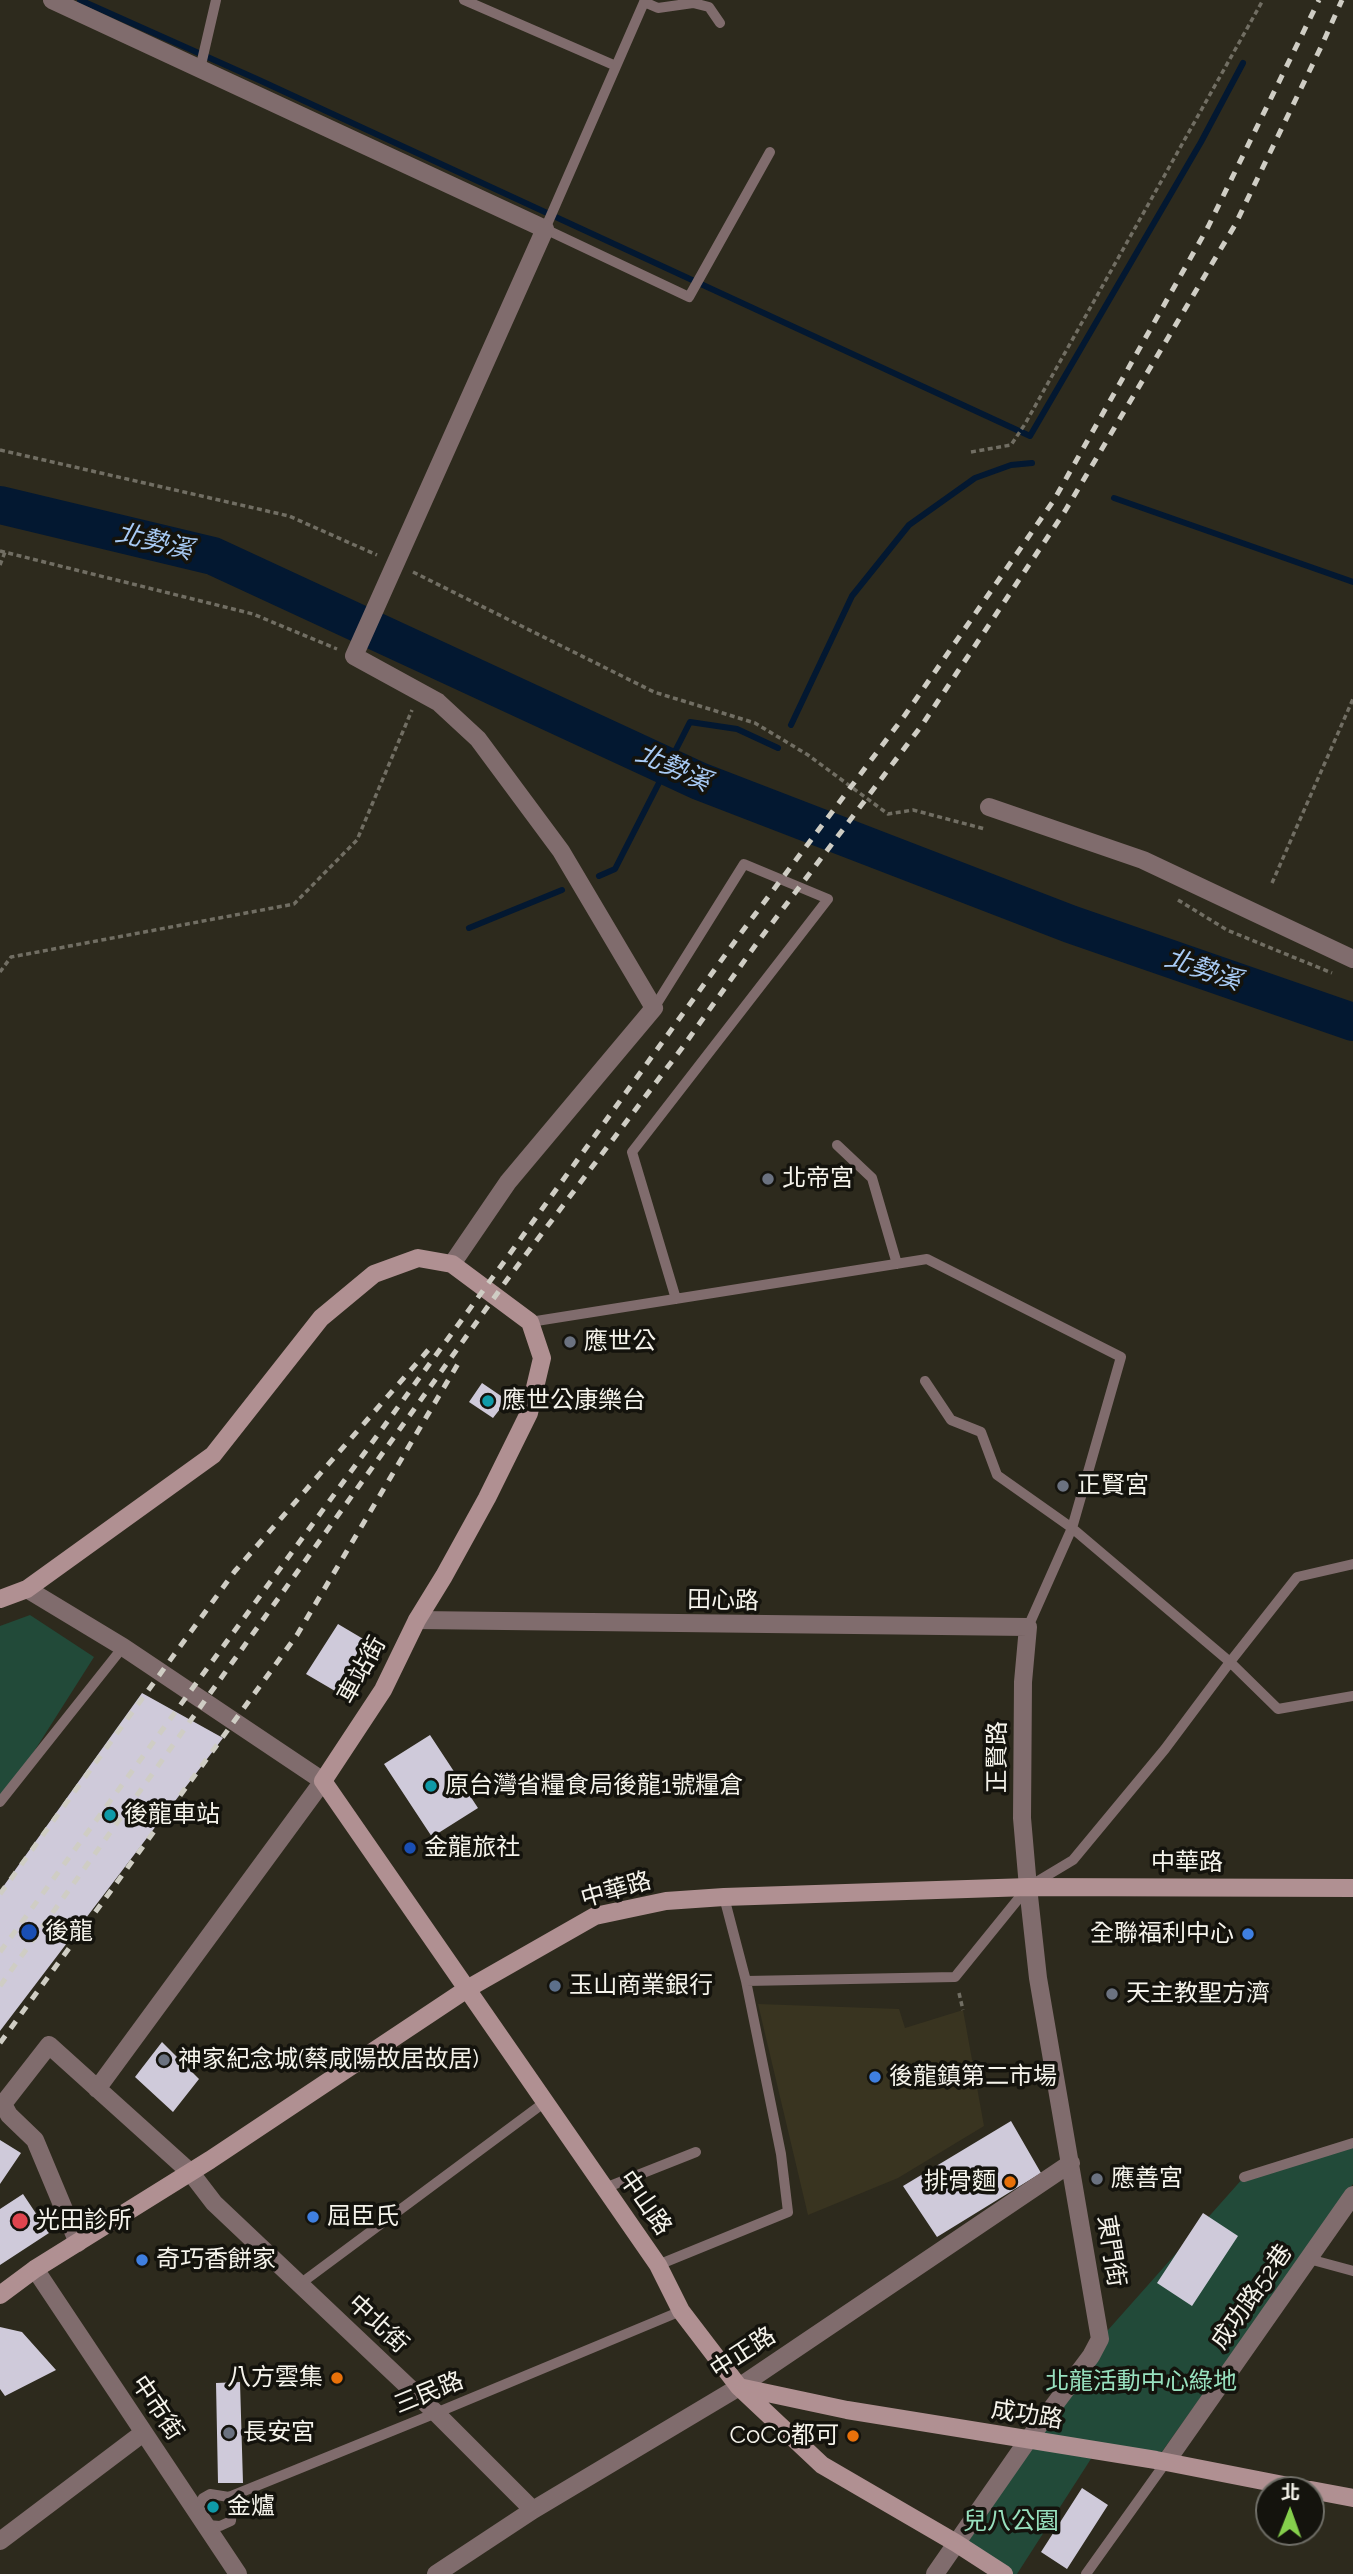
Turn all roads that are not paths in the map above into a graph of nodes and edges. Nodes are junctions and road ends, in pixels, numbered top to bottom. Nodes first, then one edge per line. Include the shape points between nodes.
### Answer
1 (52, 0) edge
2 (216, 0) edge
3 (464, 0) edge
4 (644, 1) edge
5 (83, 8) edge
6 (720, 23) dead end
7 (201, 66) junction
8 (616, 66) junction
9 (770, 152) dead end
10 (546, 226) junction
11 (989, 807) dead end
12 (1353, 959) edge
13 (654, 1008) junction
14 (837, 1145) dead end
15 (452, 1264) junction
16 (897, 1264) junction
17 (676, 1299) junction
18 (530, 1322) junction
19 (925, 1381) dead end
20 (1072, 1528) junction
21 (1353, 1564) edge
22 (26, 1588) junction
23 (0, 1599) edge
24 (417, 1620) junction
25 (1028, 1627) junction
26 (123, 1647) junction
27 (1230, 1662) junction
28 (1353, 1696) edge
29 (323, 1781) junction
30 (0, 1802) edge
31 (1028, 1887) junction
32 (1353, 1888) edge
33 (724, 1897) junction
34 (746, 1980) junction
35 (467, 1989) junction
36 (97, 2089) junction
37 (545, 2102) junction
38 (1, 2103) edge
39 (1353, 2143) edge
40 (696, 2152) dead end
41 (1071, 2163) junction
42 (191, 2173) junction
43 (1244, 2177) dead end
44 (605, 2188) junction
45 (1353, 2195) edge
46 (78, 2243) junction
47 (1309, 2259) junction
48 (658, 2265) junction
49 (35, 2269) junction
50 (1353, 2271) edge
51 (300, 2284) junction
52 (0, 2295) edge
53 (681, 2311) junction
54 (739, 2387) junction
55 (436, 2413) junction
56 (143, 2433) junction
57 (1028, 2440) junction
58 (1166, 2462) junction
59 (1255, 2479) edge
60 (1325, 2493) edge
61 (229, 2497) junction
62 (1353, 2498) edge
63 (197, 2510) junction
64 (533, 2510) junction
65 (207, 2525) junction
66 (0, 2541) edge
67 (956, 2543) junction
68 (238, 2574) edge
69 (436, 2574) edge
70 (935, 2574) edge
71 (1004, 2574) edge
72 (1086, 2574) edge

1 - 5 street
2 - 7 lane
3 - 8 lane
4 - 6 lane via 659,8 693,3 709,7
4 - 8 lane
5 - 7 street
7 - 10 street
8 - 10 lane
9 - 10 lane via 689,297
10 - 13 street via 354,656 438,702 478,739 561,851
11 - 12 street via 1143,860
13 - 15 street via 508,1182
13 - 17 lane via 744,864 828,899 632,1152
14 - 16 lane via 873,1178
15 - 18 street
15 - 22 street via 418,1258 374,1274 321,1318 213,1455
16 - 17 lane
16 - 20 lane via 927,1259 1121,1357
17 - 18 lane
18 - 24 street, 車站街 via 542,1359 529,1412 487,1498
19 - 20 lane via 951,1420 981,1432 997,1475
20 - 25 lane
20 - 27 lane
21 - 27 lane via 1297,1577
22 - 23 street
22 - 26 street
24 - 25 street, 田心路
24 - 29 street, 車站街 via 383,1689
25 - 31 street, 正賢路 via 1022,1818
26 - 29 street
26 - 30 lane
27 - 28 lane via 1279,1709
27 - 31 lane via 1073,1860
29 - 35 street, 中山路
29 - 36 street, 車站街
31 - 32 street, 中華路
31 - 33 street, 中華路
31 - 34 lane via 955,1977
31 - 41 street, 東門街 via 1038,1978
33 - 34 lane
33 - 35 street, 中華路 via 666,1901 595,1916
34 - 48 lane via 788,2212
35 - 37 street, 中山路
35 - 42 street, 中華路
36 - 38 street via 49,2045
36 - 42 street
37 - 44 street, 中山路
37 - 51 lane
38 - 46 street via 35,2140
39 - 43 lane
40 - 44 lane
41 - 54 street, 中正路
41 - 57 street, 東門街 via 1100,2339
42 - 46 street, 中華路
42 - 51 street, 中北街 via 214,2203
44 - 48 street, 中山路
45 - 47 street, 成功路52巷
46 - 49 street, 中華路
47 - 50 lane
47 - 58 street, 成功路52巷
48 - 53 street, 中山路
49 - 52 street, 中華路
49 - 56 street, 中市街
51 - 55 street, 中北街
53 - 54 street, 中山路
53 - 55 lane, 三民路
54 - 57 street, 成功路
54 - 64 street, 中正路
54 - 67 street, 中山路 via 822,2465
55 - 61 lane, 三民路
55 - 64 street, 中北街
56 - 63 street, 中市街
56 - 66 street
57 - 58 street, 成功路
57 - 67 street, 東門街
58 - 59 street, 成功路
58 - 72 lane
60 - 62 street, 成功路
61 - 63 lane, 三民路 via 210,2494
61 - 65 lane via 231,2521
63 - 65 street, 中市街
64 - 69 street, 中正路
65 - 68 street, 中市街
67 - 70 street, 東門街
67 - 71 street, 中山路

